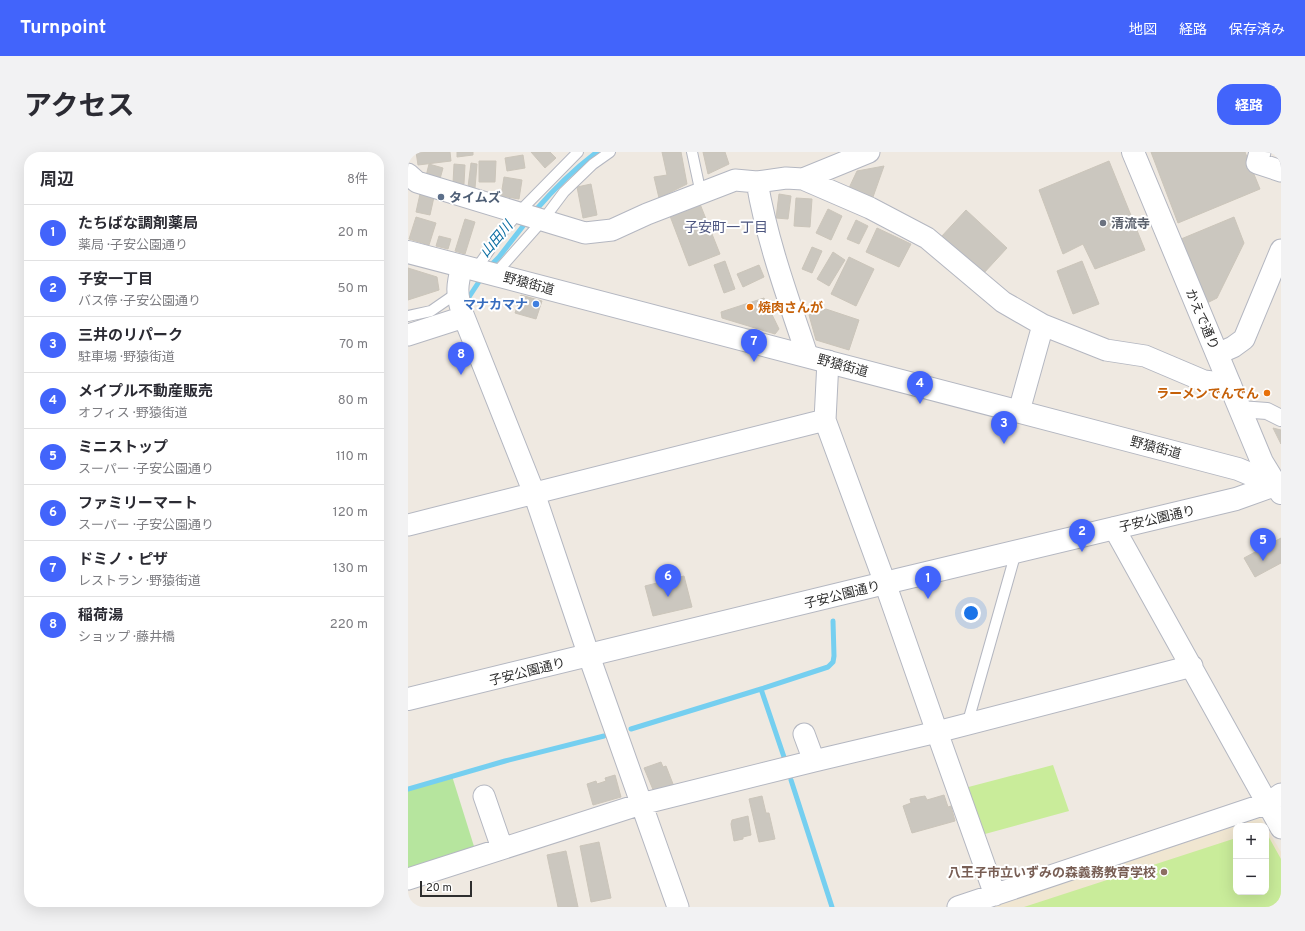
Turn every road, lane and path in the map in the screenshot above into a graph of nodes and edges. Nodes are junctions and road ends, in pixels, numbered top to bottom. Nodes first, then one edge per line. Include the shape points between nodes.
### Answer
1 (578, 152) edge
2 (610, 152) edge
3 (692, 152) edge
4 (869, 152) edge
5 (1133, 152) edge
6 (1260, 152) edge
7 (1281, 171) edge
8 (408, 174) edge
9 (803, 179) junction
10 (757, 182) junction
11 (701, 194) junction
12 (531, 216) junction
13 (1281, 250) edge
14 (408, 252) edge
15 (481, 270) junction
16 (460, 305) junction
17 (408, 316) edge
18 (1043, 325) junction
19 (408, 335) edge
20 (1217, 354) junction
21 (807, 355) junction
22 (828, 361) junction
23 (1230, 384) junction
24 (1240, 409) junction
25 (1019, 411) junction
26 (1281, 418) edge
27 (825, 420) junction
28 (1279, 488) edge
29 (534, 494) junction
30 (408, 525) edge
31 (1114, 528) junction
32 (1016, 552) junction
33 (885, 583) junction
34 (589, 656) junction
35 (1192, 666) junction
36 (408, 699) edge
37 (967, 725) junction
38 (937, 732) junction
39 (804, 734) dead end
40 (814, 761) junction
41 (484, 796) dead end
42 (1274, 798) edge
43 (641, 804) junction
44 (1281, 828) edge
45 (502, 848) junction
46 (408, 879) edge
47 (995, 895) junction
48 (678, 907) edge
49 (958, 907) edge

1 - 12 lane
2 - 12 lane via 593,164 564,192
3 - 11 lane
4 - 9 street
5 - 20 street, かえで通り
6 - 7 street via 1257,164
8 - 12 street via 417,182
9 - 10 street via 786,178
9 - 18 street via 870,208 927,238 1003,302
10 - 11 street via 735,180
10 - 21 street via 771,242
11 - 12 street via 612,230 585,233
12 - 15 lane
12 - 15 lane via 500,235
13 - 20 street via 1244,339
14 - 15 street, 野猿街道
15 - 16 street via 457,283
15 - 21 street, 野猿街道
16 - 17 lane
16 - 19 street
16 - 29 street
18 - 23 street via 1106,350 1145,356 1204,381
18 - 25 street
20 - 23 street, かえで通り
21 - 22 street, 野猿街道
22 - 25 street, 野猿街道
22 - 27 street
23 - 24 street, かえで通り
24 - 26 street via 1267,411
24 - 28 street, かえで通り via 1262,462
25 - 28 street, 野猿街道 via 1238,469
27 - 29 street
27 - 33 street
28 - 31 street, 子安公園通り
29 - 30 street
29 - 34 street
31 - 32 street, 子安公園通り
31 - 35 street
32 - 33 street, 子安公園通り
32 - 37 lane
33 - 34 street, 子安公園通り
33 - 38 street
34 - 36 street, 子安公園通り
34 - 43 street
35 - 37 street
35 - 42 street
37 - 38 street
38 - 40 street
38 - 47 street
39 - 40 street
40 - 43 street
41 - 45 street
42 - 44 street
42 - 47 street
43 - 45 street
43 - 48 street
45 - 46 street
47 - 49 street

